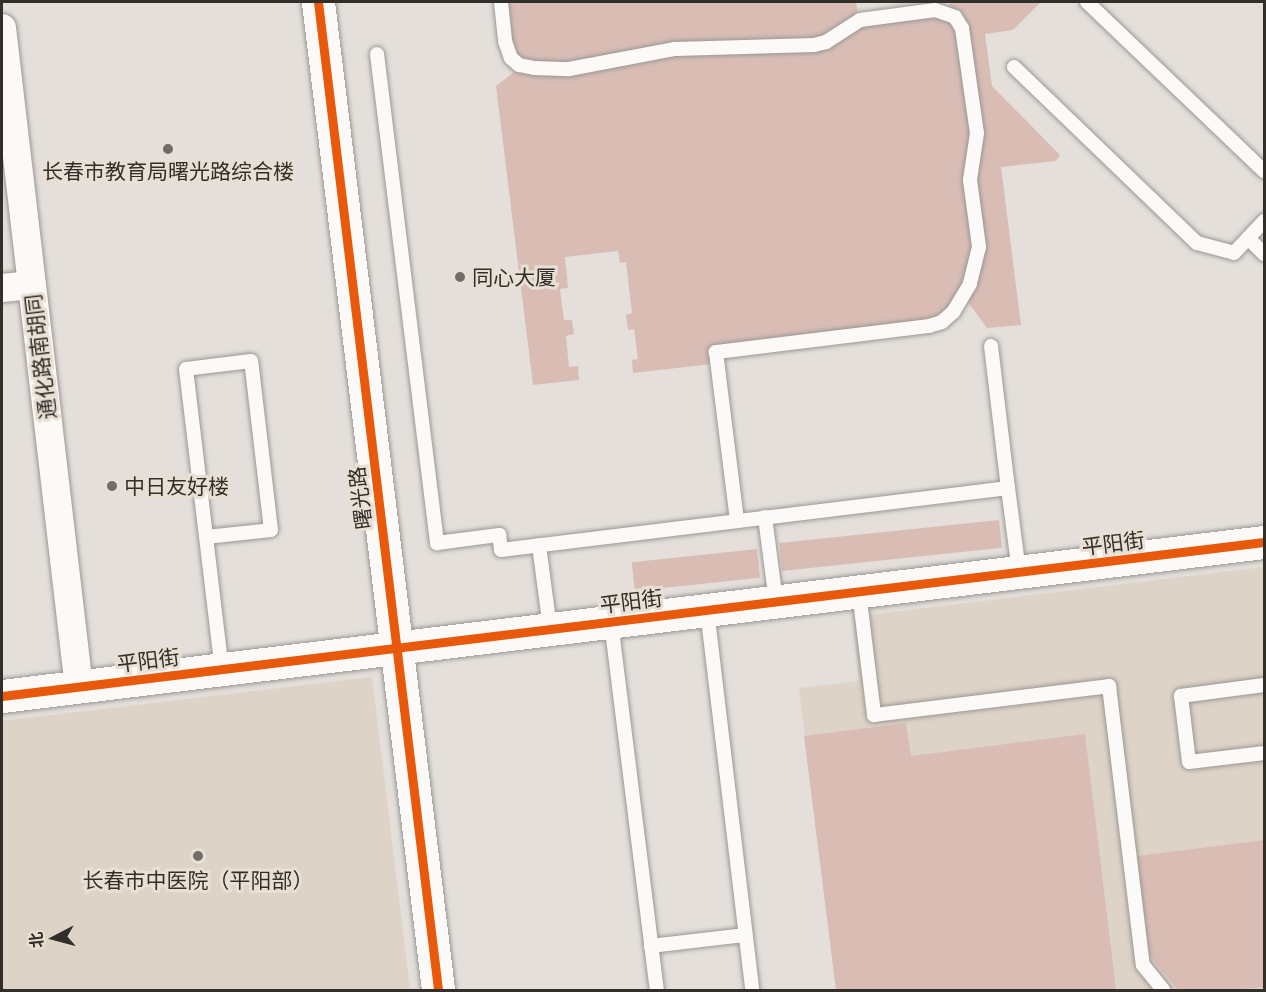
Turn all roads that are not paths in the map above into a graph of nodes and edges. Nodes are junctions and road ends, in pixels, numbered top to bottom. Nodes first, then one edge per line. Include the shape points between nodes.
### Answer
1 (318, 2) edge
2 (501, 2) edge
3 (1087, 2) edge
4 (2, 28) edge
5 (377, 54) dead end
6 (1014, 67) dead end
7 (1264, 171) edge
8 (1264, 221) edge
9 (1248, 238) junction
10 (1264, 254) edge
11 (32, 285) junction
12 (2, 288) edge
13 (991, 346) dead end
14 (1008, 488) junction
15 (765, 517) junction
16 (737, 521) junction
17 (206, 537) junction
18 (1264, 542) edge
19 (539, 545) junction
20 (1019, 572) junction
21 (859, 592) junction
22 (776, 602) junction
23 (707, 610) junction
24 (611, 622) junction
25 (550, 629) junction
26 (397, 648) junction
27 (222, 669) junction
28 (1264, 685) edge
29 (79, 687) junction
30 (2, 696) edge
31 (1264, 753) edge
32 (745, 936) junction
33 (651, 946) junction
34 (438, 990) edge
35 (657, 990) edge
36 (752, 990) edge
37 (1163, 990) edge

1 - 26 street, 曙光路
2 - 16 lane via 511,58 519,65 534,68 569,69 675,49 814,45 826,42 860,20 935,10 955,17 962,27 977,133 970,180 979,247 970,284 954,312 929,327 716,352
3 - 7 lane
4 - 11 street, 通化路南胡同
5 - 19 lane via 437,543 499,535 501,550
6 - 9 lane via 1197,243 1234,253
8 - 9 lane
9 - 10 lane
11 - 12 street
11 - 29 street, 通化路南胡同
13 - 14 lane
14 - 15 lane
14 - 20 lane
15 - 16 lane
15 - 22 lane
16 - 19 lane
17 - 17 lane via 271,530 251,362 186,369
17 - 27 lane
18 - 20 street, 平阳街
19 - 25 lane
20 - 21 street, 平阳街
21 - 22 street, 平阳街
21 - 37 lane via 874,715 1108,686 1143,965
22 - 23 street, 平阳街
23 - 24 street, 平阳街
23 - 32 lane
24 - 25 street, 平阳街
24 - 33 lane
25 - 26 street, 平阳街
26 - 27 street, 平阳街
26 - 34 street, 曙光路
27 - 29 street, 平阳街
28 - 31 lane via 1181,696 1190,762
29 - 30 street, 平阳街
32 - 33 lane
32 - 36 lane
33 - 35 lane

